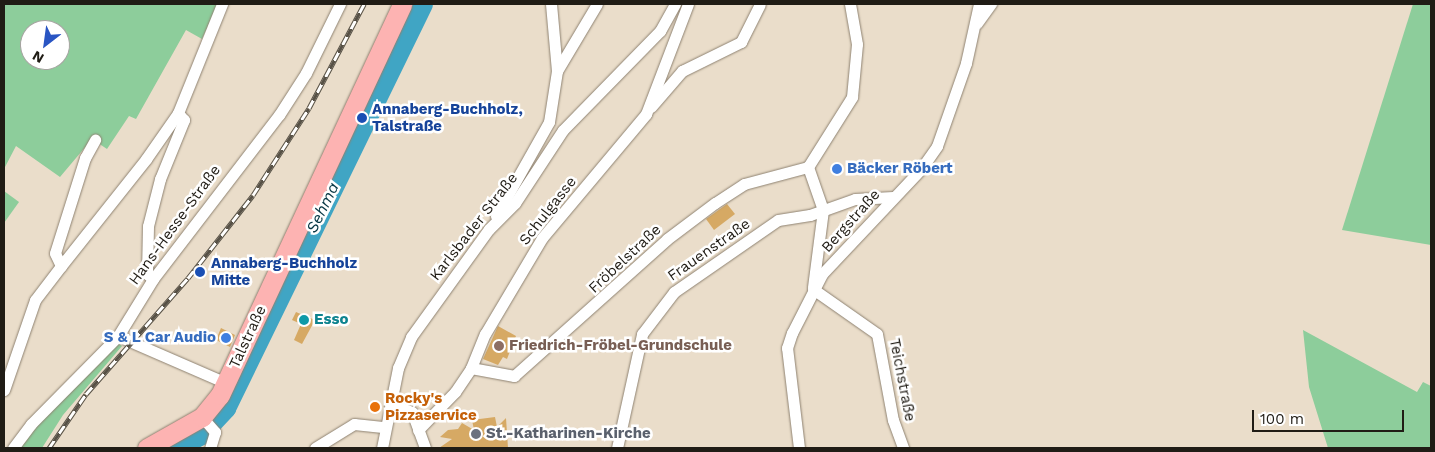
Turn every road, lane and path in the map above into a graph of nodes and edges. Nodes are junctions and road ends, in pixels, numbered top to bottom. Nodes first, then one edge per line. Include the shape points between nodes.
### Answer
1 (222, 4) edge
2 (340, 4) edge
3 (402, 4) edge
4 (551, 4) edge
5 (597, 4) edge
6 (674, 4) edge
7 (688, 4) edge
8 (760, 4) edge
9 (850, 4) edge
10 (979, 4) edge
11 (991, 4) edge
12 (976, 24) junction
13 (557, 71) junction
14 (178, 113) junction
15 (646, 114) junction
16 (95, 140) dead end
17 (808, 167) junction
18 (893, 196) junction
19 (823, 210) junction
20 (489, 229) junction
21 (61, 266) junction
22 (153, 279) junction
23 (814, 289) junction
24 (118, 336) junction
25 (470, 368) junction
26 (226, 383) junction
27 (4, 390) edge
28 (390, 404) junction
29 (207, 423) junction
30 (385, 427) junction
31 (418, 430) junction
32 (13, 448) edge
33 (147, 448) edge
34 (210, 448) edge
35 (314, 448) edge
36 (382, 448) edge
37 (425, 448) edge
38 (617, 448) edge
39 (799, 448) edge
40 (902, 448) edge

1 - 14 street
2 - 22 street, Hans-Hesse-Straße via 306,73 279,115
3 - 26 main road, Talstraße
4 - 13 street
5 - 13 street
6 - 20 street, Karlsbader Straße via 660,31 563,130 515,203
7 - 15 street, Schulgasse
8 - 15 street via 741,42 682,71
9 - 17 street via 856,44 852,97
10 - 12 street
11 - 12 street
12 - 18 street, Bergstraße via 937,146 921,169
13 - 20 street via 549,122
14 - 21 street via 146,159
14 - 22 street via 184,120 160,179 148,226 148,274
15 - 25 street, Schulgasse via 542,238 484,334
16 - 21 street via 85,158 55,253
17 - 19 street
17 - 25 street, Fröbelstraße via 744,184 715,202 653,251 514,376
18 - 19 street, Frauenstraße via 855,199
18 - 23 street, Bergstraße
19 - 23 street
19 - 38 street, Frauenstraße via 778,220 674,292 662,305 642,334 637,349
20 - 28 street, Karlsbader Straße via 411,337
21 - 27 street via 35,300
22 - 24 street, Hans-Hesse-Straße
23 - 39 street, Bergstraße via 788,348
23 - 40 street, Teichstraße via 877,334 893,420
24 - 26 street
24 - 32 street, Hans-Hesse-Straße via 31,424
25 - 31 street, Schulgasse via 455,392
26 - 29 main road, Talstraße
28 - 30 street, Karlsbader Straße
28 - 31 street via 412,412
29 - 33 main road, Talstraße
29 - 34 street
30 - 35 street via 354,424
30 - 36 street, Karlsbader Straße
31 - 37 street

